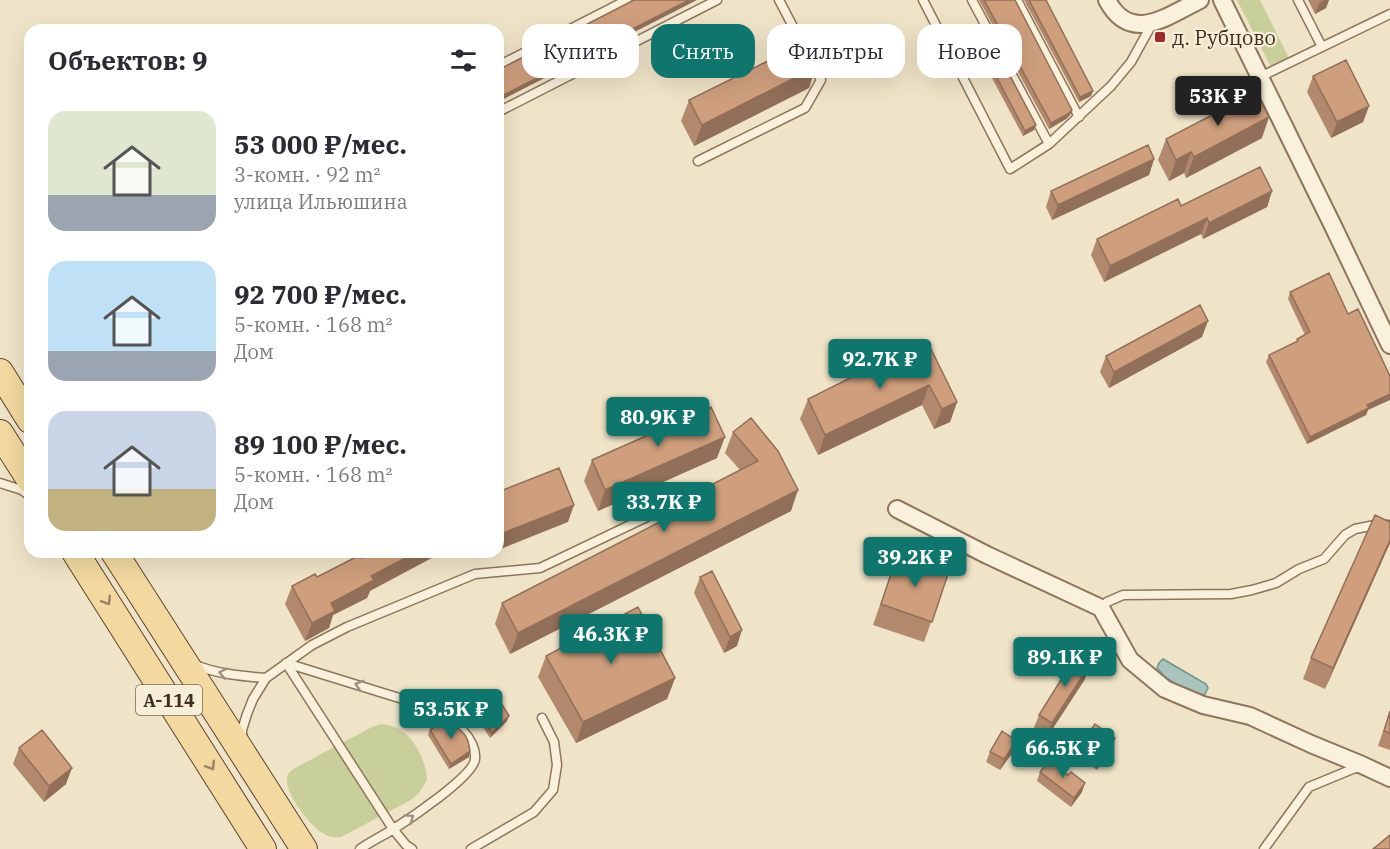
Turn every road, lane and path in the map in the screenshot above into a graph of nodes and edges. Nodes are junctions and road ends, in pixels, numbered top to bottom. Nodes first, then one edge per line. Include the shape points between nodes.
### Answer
1 (627, 0) edge
2 (717, 0) edge
3 (779, 0) edge
4 (923, 0) edge
5 (972, 0) edge
6 (1017, 0) edge
7 (1107, 0) edge
8 (1200, 0) edge
9 (1222, 0) edge
10 (1298, 0) edge
11 (1390, 14) edge
12 (1152, 24) junction
13 (1322, 47) junction
14 (504, 63) edge
15 (1260, 77) junction
16 (504, 109) edge
17 (1079, 117) junction
18 (1049, 144) junction
19 (698, 161) dead end
20 (1390, 345) edge
21 (0, 372) edge
22 (24, 410) edge
23 (0, 433) edge
24 (24, 471) edge
25 (0, 483) edge
26 (24, 492) edge
27 (699, 492) edge
28 (897, 509) dead end
29 (1390, 525) edge
30 (79, 558) edge
31 (118, 558) edge
32 (1101, 609) junction
33 (183, 660) junction
34 (286, 663) junction
35 (266, 678) junction
36 (542, 718) dead end
37 (243, 753) junction
38 (1362, 765) junction
39 (1390, 778) edge
40 (393, 830) junction
41 (263, 849) edge
42 (304, 849) edge
43 (360, 849) edge
44 (412, 849) edge
45 (471, 849) edge
46 (1264, 849) edge

1 - 14 lane
2 - 16 lane
3 - 19 lane via 821,80 805,108
4 - 18 lane via 1010,169
5 - 18 lane
6 - 17 lane
7 - 12 street via 1122,20
8 - 12 street
9 - 15 street
10 - 13 lane
11 - 13 lane
12 - 17 lane via 1131,62
13 - 15 lane
15 - 20 street
17 - 18 lane
21 - 22 main road
23 - 24 main road
25 - 26 lane
27 - 34 lane via 540,568 475,574 347,627
28 - 32 street
29 - 32 lane via 1355,529 1324,559 1276,583 1252,590 1231,594 1123,595
30 -> 41 main road, А-114
31 - 33 main road, А-114
32 - 38 street via 1130,660 1165,689 1203,705 1250,716
35 -> 33 lane via 215,672
33 - 37 main road, А-114
34 - 35 lane
34 - 40 lane
40 -> 34 lane via 473,767 474,752 461,727 438,710
35 - 37 lane via 253,699 242,730
36 - 45 lane via 554,742 557,765 553,790 534,812
37 - 42 main road, А-114
38 - 39 street
38 - 46 lane via 1309,787
40 - 43 lane
40 - 44 lane

